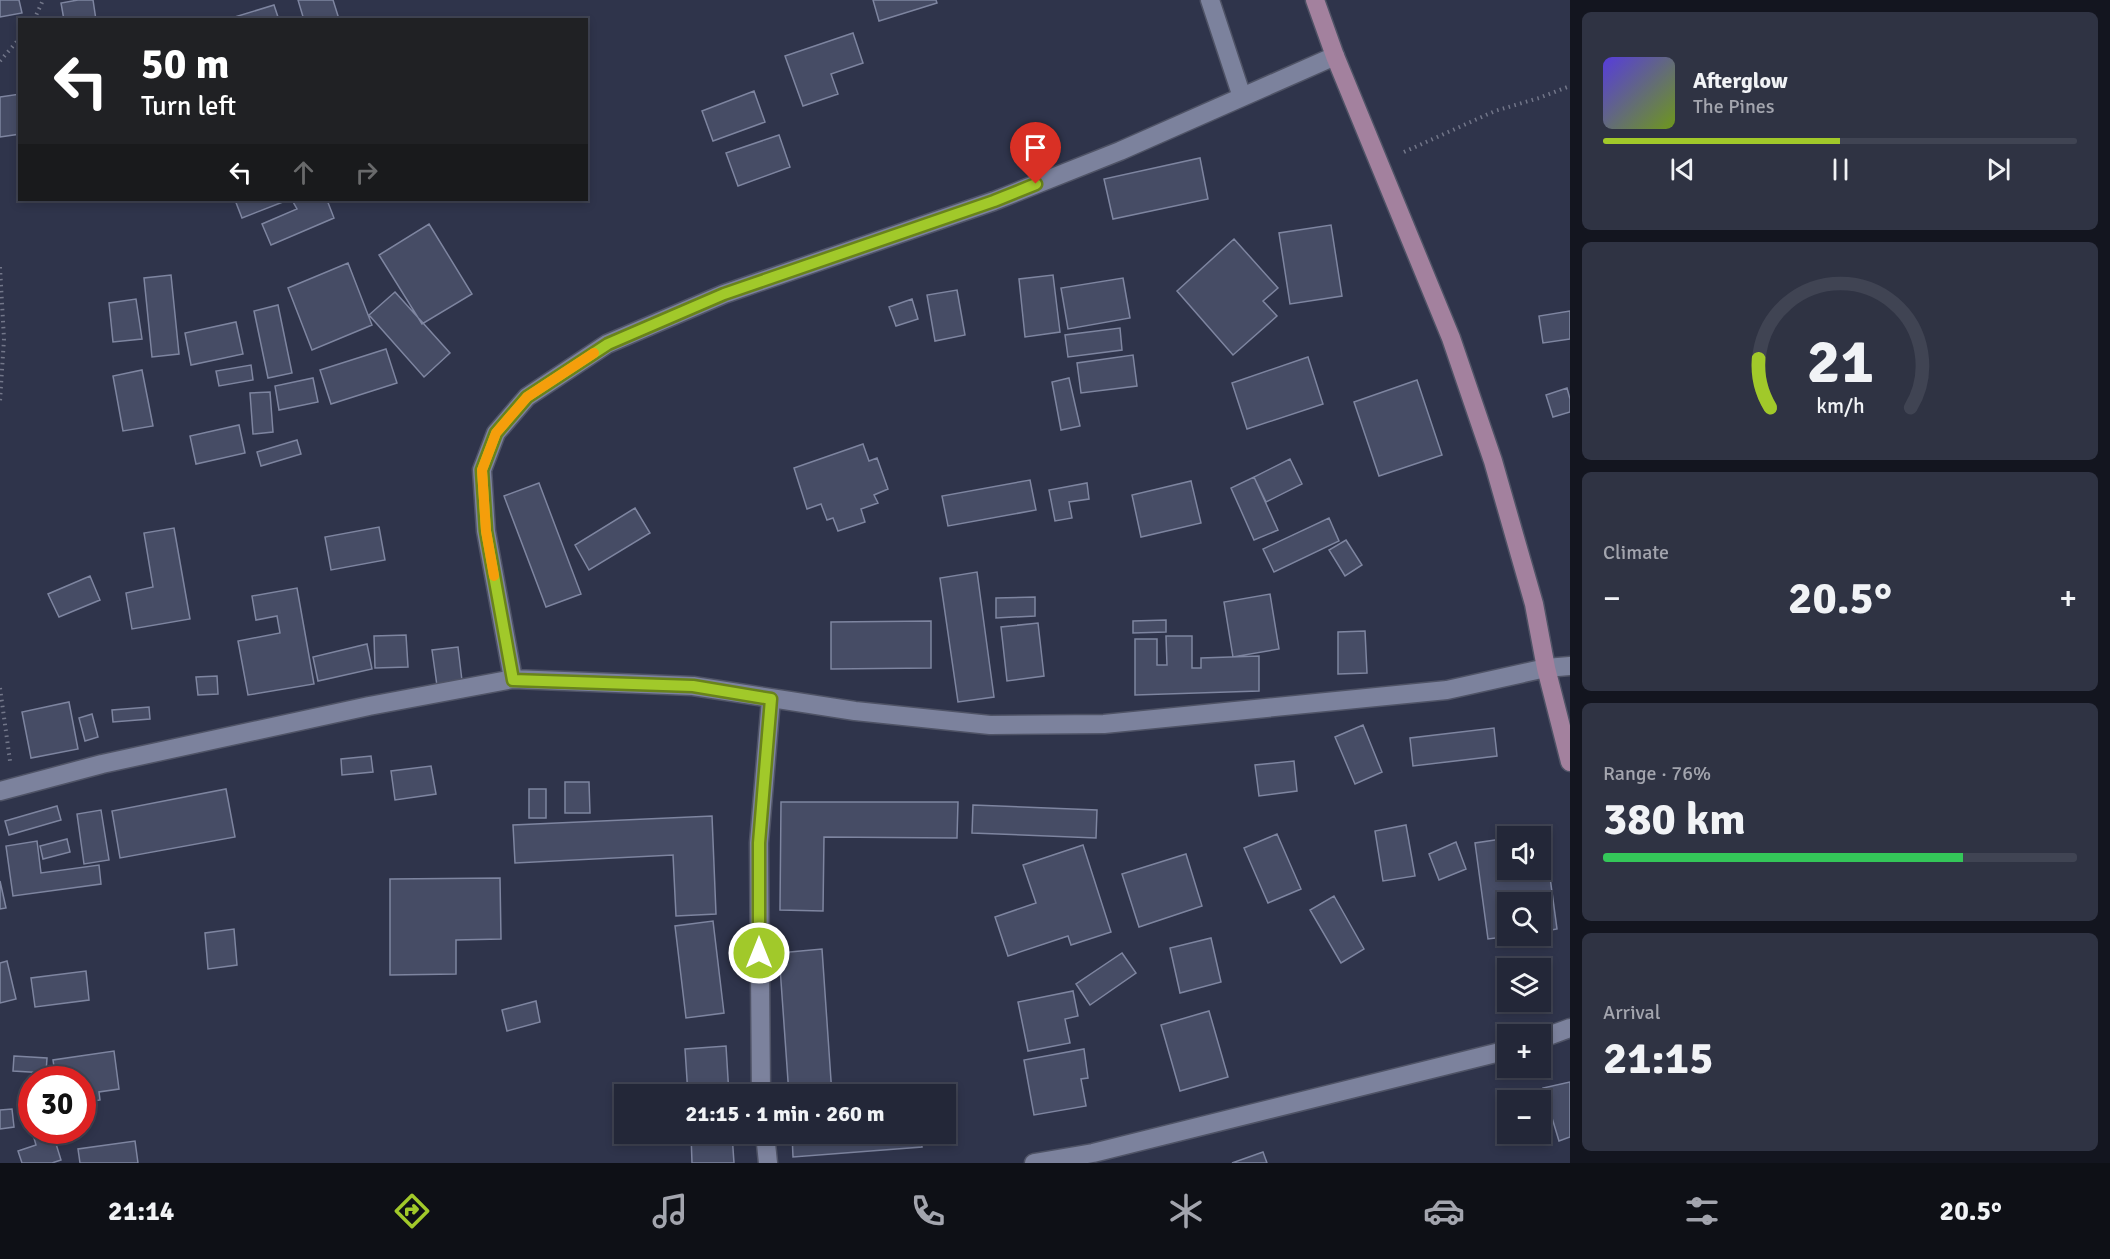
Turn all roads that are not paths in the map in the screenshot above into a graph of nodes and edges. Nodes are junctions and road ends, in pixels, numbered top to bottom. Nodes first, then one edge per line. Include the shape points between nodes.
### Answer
1 (1210, 0) edge
2 (1315, 0) edge
3 (1335, 56) junction
4 (1242, 97) junction
5 (1570, 666) edge
6 (1546, 668) junction
7 (513, 680) junction
8 (771, 699) junction
9 (1570, 762) edge
10 (7, 790) edge
11 (1570, 1028) edge
12 (1551, 1035) edge
13 (1497, 1053) edge
14 (761, 1084) edge
15 (766, 1144) edge
16 (768, 1163) edge
17 (1034, 1163) edge

1 - 4 street
2 - 3 main road
3 - 4 street
3 - 6 main road via 1451,338 1493,460 1534,604
4 - 7 street via 1120,152 994,201 724,294 608,344 527,397 496,433 482,470 486,531
5 - 6 street
6 - 8 street via 1447,690 1104,724 990,725
6 - 9 main road
7 - 8 street via 693,686
7 - 10 street via 369,706 102,764
8 - 14 street via 759,843
11 - 12 street
13 - 17 street via 1104,1150
15 - 16 street

